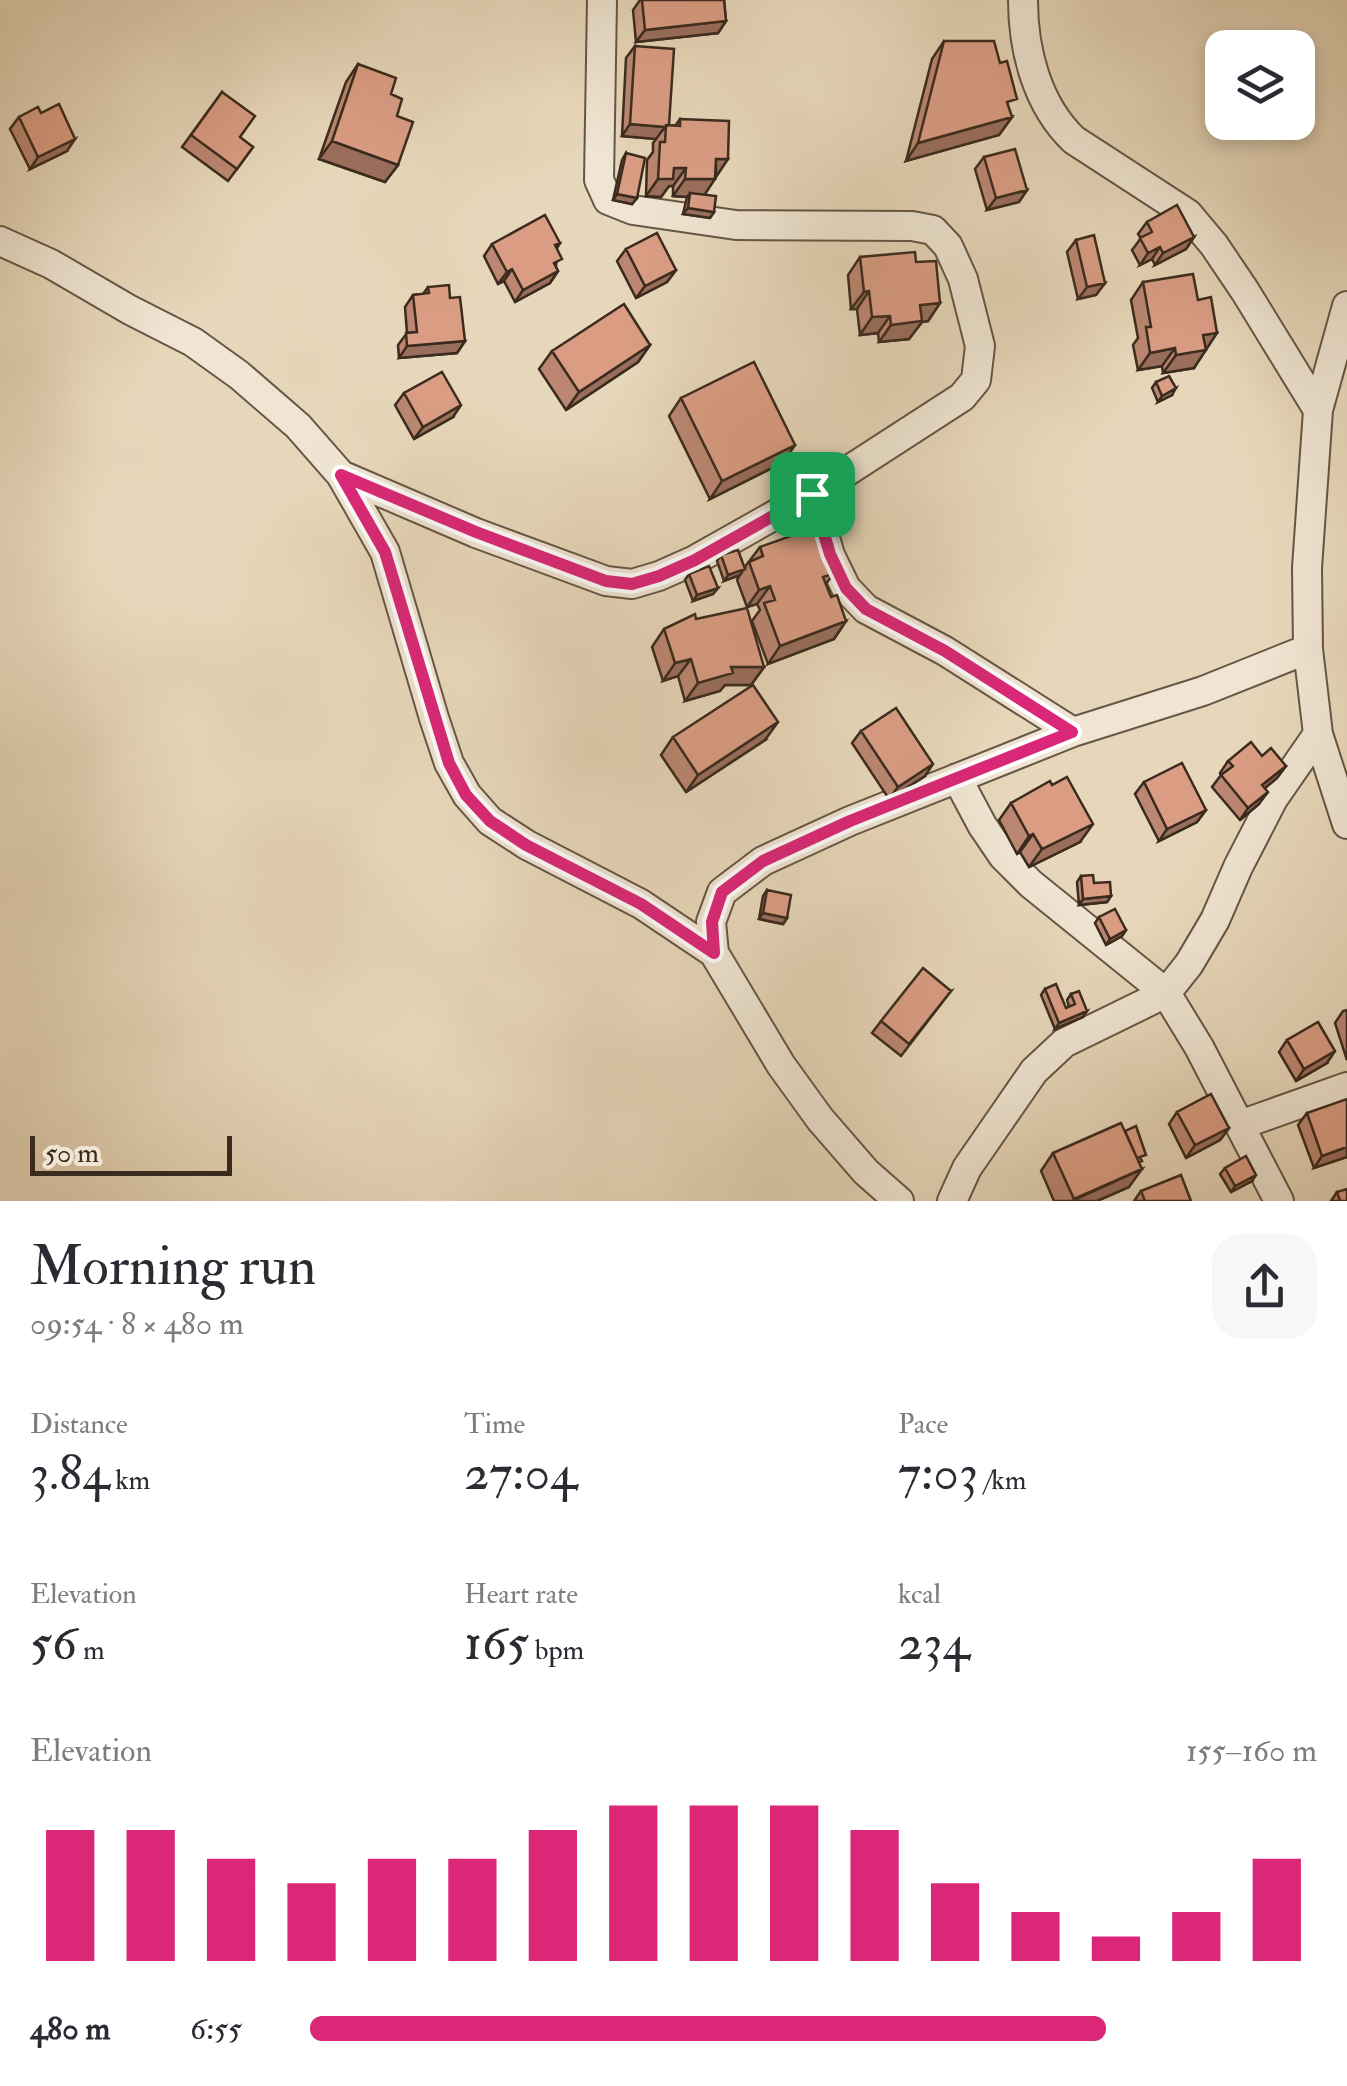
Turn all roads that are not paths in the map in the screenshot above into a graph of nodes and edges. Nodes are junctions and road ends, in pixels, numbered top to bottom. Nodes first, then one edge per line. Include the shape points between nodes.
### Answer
1 (602, 0) edge
2 (1023, 0) edge
3 (0, 241) edge
4 (1347, 306) edge
5 (1318, 410) junction
6 (341, 475) junction
7 (812, 494) junction
8 (1308, 649) junction
9 (1072, 732) junction
10 (1318, 734) junction
11 (957, 778) junction
12 (1347, 824) edge
13 (714, 953) junction
14 (1166, 993) junction
15 (1347, 1087) edge
16 (1240, 1125) junction
17 (899, 1201) edge
18 (952, 1201) edge
19 (1279, 1201) edge

1 - 7 street via 599,180 608,200 633,210 736,225 912,226 933,230 948,246 980,346 976,380 962,396
2 - 5 street via 1031,62 1059,126 1188,214
3 - 6 street via 193,342 298,426
4 - 5 street
5 - 8 street
6 - 7 street via 606,581 632,584 695,560
6 - 13 street via 385,552 449,763 466,795 526,845 641,904
7 - 9 street via 830,554 846,588 866,609
8 - 9 street
8 - 10 street
9 - 11 street
10 - 12 street
10 - 14 street via 1273,798 1215,920
11 - 13 street via 763,861 722,892 712,922
11 - 14 street via 1002,856
13 - 17 street via 820,1119
14 - 16 street
14 - 18 street via 1064,1043 1034,1071 966,1168
15 - 16 street
16 - 19 street

